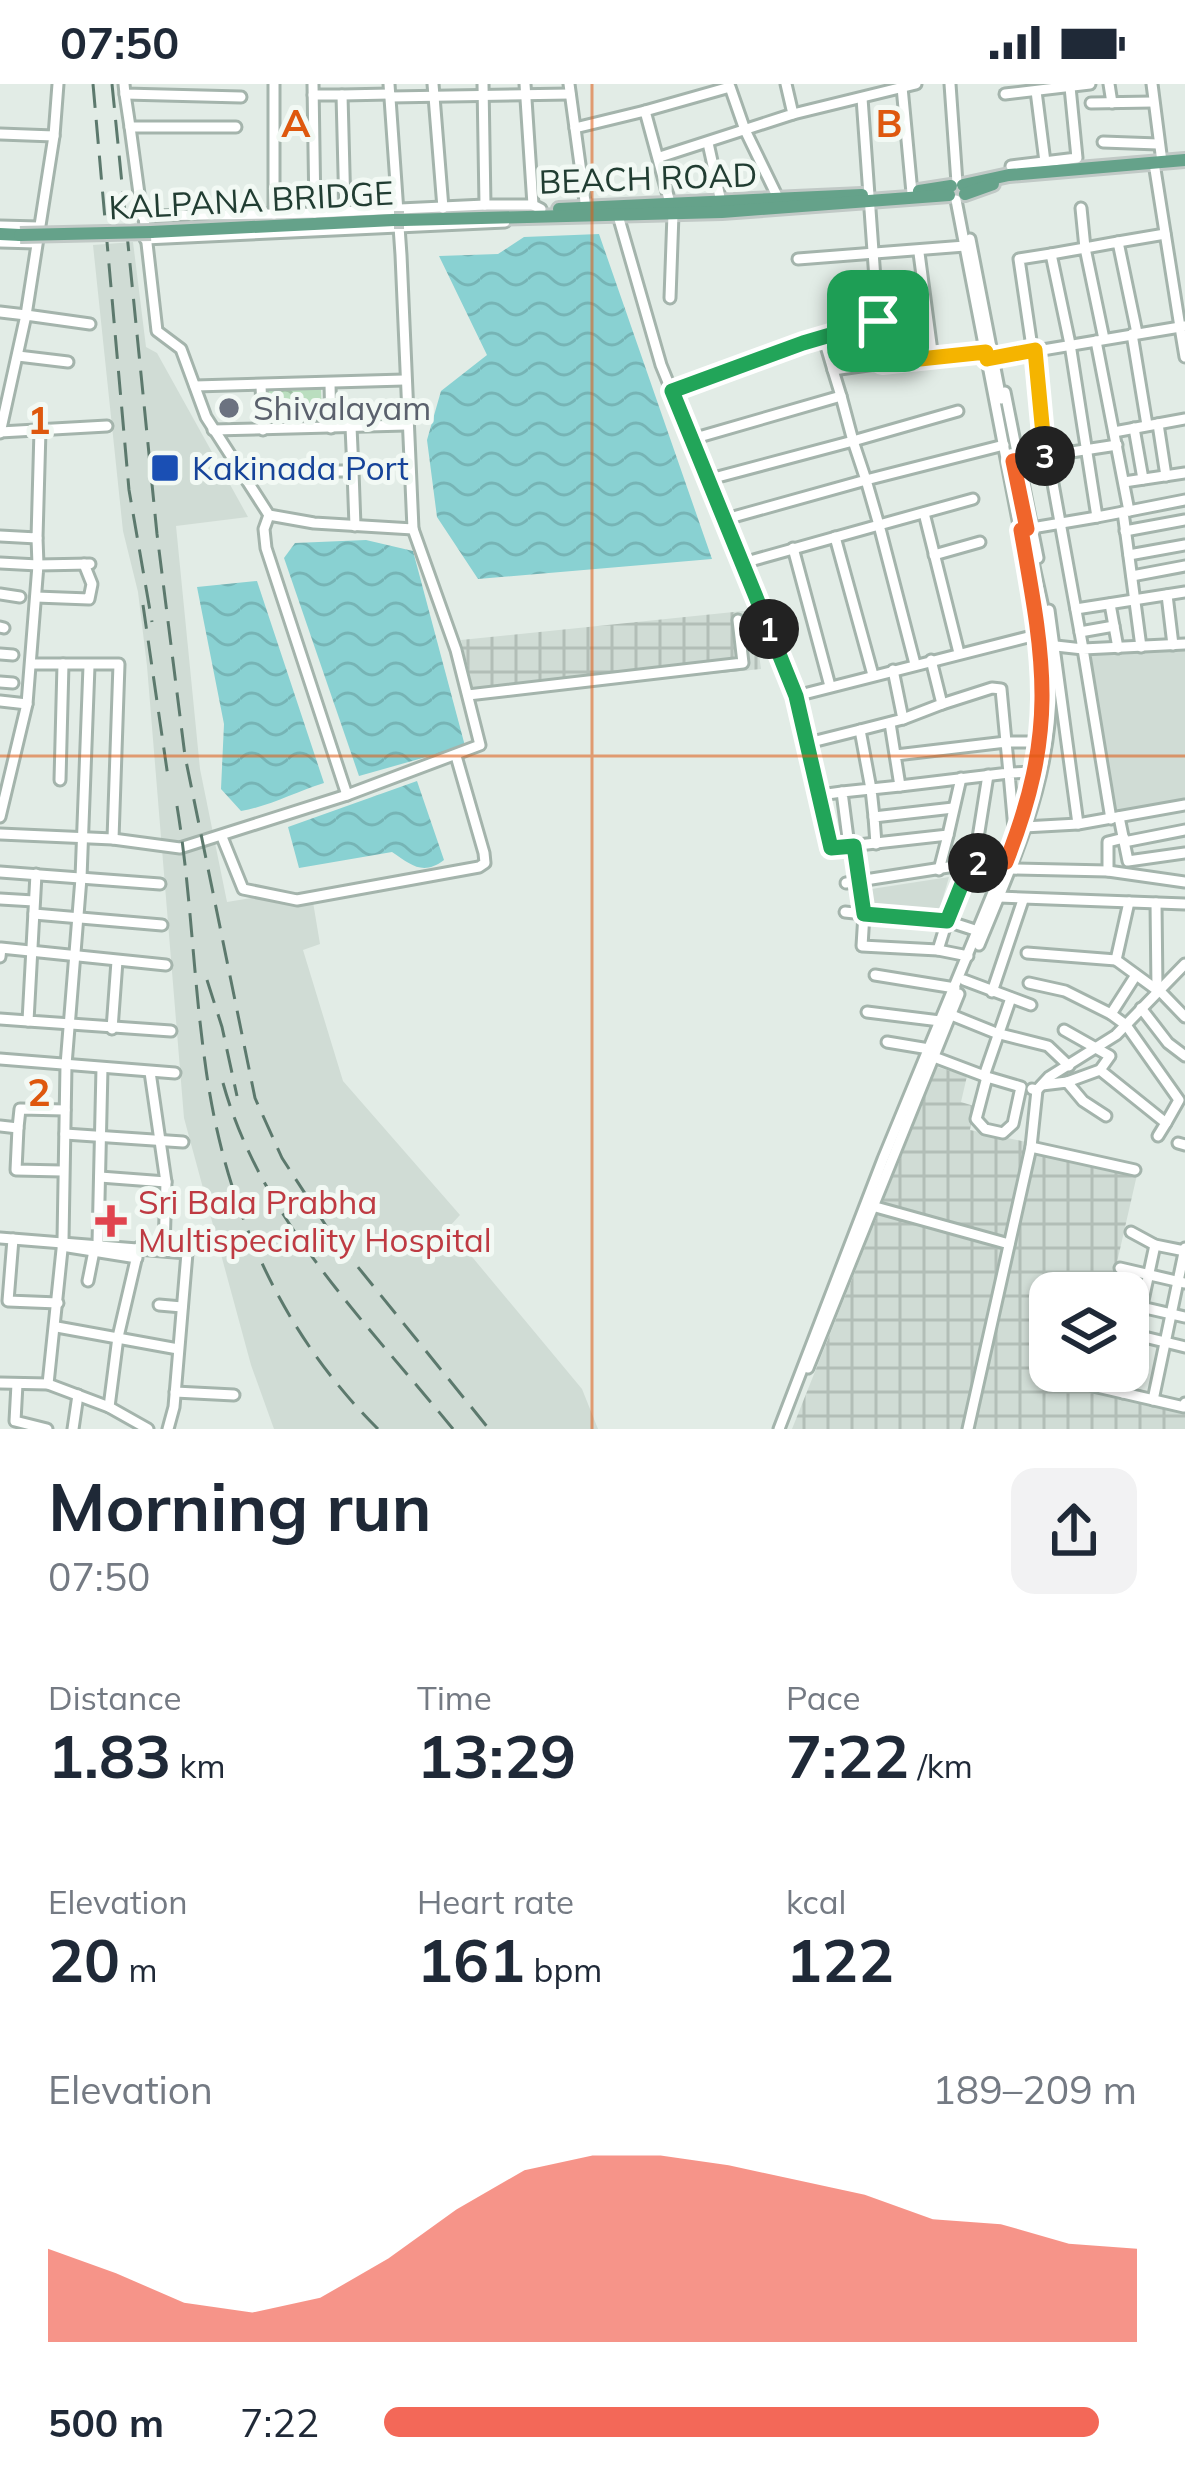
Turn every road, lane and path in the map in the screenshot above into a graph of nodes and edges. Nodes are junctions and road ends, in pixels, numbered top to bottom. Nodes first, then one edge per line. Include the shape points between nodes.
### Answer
1 (58, 84) edge
2 (274, 84) edge
3 (433, 84) edge
4 (786, 84) edge
5 (916, 84) edge
6 (950, 84) edge
7 (1090, 84) edge
8 (1109, 84) edge
9 (1152, 84) edge
10 (730, 85) edge
11 (902, 87) junction
12 (1070, 87) edge
13 (125, 89) edge
14 (313, 89) edge
15 (525, 89) edge
16 (570, 89) edge
17 (484, 90) edge
18 (389, 91) edge
19 (1036, 91) junction
20 (1005, 94) dead end
21 (342, 95) junction
22 (241, 97) dead end
23 (434, 97) junction
24 (862, 98) junction
25 (1153, 102) junction
26 (1091, 103) dead end
27 (1112, 103) junction
28 (645, 111) junction
29 (793, 114) junction
30 (130, 127) junction
31 (236, 127) dead end
32 (575, 128) junction
33 (745, 130) junction
34 (0, 134) edge
35 (54, 136) junction
36 (1103, 142) dead end
37 (708, 143) junction
38 (1158, 143) junction
39 (660, 157) junction
40 (1185, 160) edge
41 (1045, 162) junction
42 (1158, 162) junction
43 (1017, 170) junction
44 (957, 192) junction
45 (912, 193) junction
46 (871, 199) junction
47 (779, 200) junction
48 (721, 203) junction
49 (485, 206) junction
50 (443, 208) junction
51 (1081, 208) dead end
52 (672, 209) junction
53 (345, 211) junction
54 (536, 211) junction
55 (617, 211) junction
56 (586, 212) junction
57 (274, 214) junction
58 (315, 214) junction
59 (505, 215) joint
60 (144, 217) junction
61 (399, 219) junction
62 (39, 227) junction
63 (0, 234) edge
64 (1165, 234) junction
65 (148, 236) junction
66 (1118, 242) junction
67 (36, 243) junction
68 (965, 247) junction
69 (1085, 248) junction
70 (919, 253) junction
71 (1052, 254) junction
72 (874, 256) junction
73 (798, 259) dead end
74 (1185, 263) edge
75 (1169, 266) junction
76 (1180, 294) edge
77 (670, 298) dead end
78 (0, 312) edge
79 (26, 315) junction
80 (878, 321) junction
81 (90, 324) dead end
82 (1182, 326) edge
83 (1134, 334) junction
84 (823, 336) junction
85 (1100, 340) junction
86 (1070, 344) junction
87 (1035, 350) junction
88 (18, 356) junction
89 (1185, 357) edge
90 (990, 358) junction
91 (933, 359) junction
92 (68, 362) dead end
93 (882, 363) junction
94 (0, 369) edge
95 (833, 370) junction
96 (14, 372) junction
97 (404, 380) junction
98 (330, 384) junction
99 (195, 386) junction
100 (261, 386) junction
101 (672, 391) junction
102 (841, 397) junction
103 (958, 411) dead end
104 (1185, 419) edge
105 (406, 424) junction
106 (1153, 425) junction
107 (107, 426) dead end
108 (351, 427) junction
109 (331, 428) junction
110 (1134, 428) junction
111 (40, 430) junction
112 (213, 430) junction
113 (263, 430) junction
114 (0, 432) edge
115 (1114, 432) junction
116 (692, 439) junction
117 (853, 441) junction
118 (1004, 445) junction
119 (1117, 445) junction
120 (1086, 449) junction
121 (1048, 456) junction
122 (1016, 461) junction
123 (238, 471) junction
124 (353, 471) junction
125 (1185, 473) edge
126 (1166, 476) junction
127 (710, 479) junction
128 (1143, 479) junction
129 (866, 480) junction
130 (1124, 482) junction
131 (973, 499) dead end
132 (1185, 500) edge
133 (1126, 512) junction
134 (924, 513) junction
135 (269, 515) junction
136 (1097, 517) junction
137 (726, 519) junction
138 (1185, 520) edge
139 (879, 525) junction
140 (1060, 525) junction
141 (355, 526) junction
142 (412, 529) junction
143 (1026, 529) junction
144 (1125, 531) junction
145 (0, 536) edge
146 (835, 537) junction
147 (37, 538) junction
148 (980, 542) dead end
149 (1185, 545) edge
150 (793, 548) junction
151 (1129, 554) junction
152 (934, 555) junction
153 (0, 563) edge
154 (743, 563) junction
155 (38, 565) junction
156 (1185, 566) edge
157 (1132, 576) junction
158 (1185, 592) edge
159 (0, 594) edge
160 (1167, 595) junction
161 (20, 597) dead end
162 (36, 597) junction
163 (1135, 600) junction
164 (1110, 604) junction
165 (1076, 609) junction
166 (738, 620) dead end
167 (1114, 626) junction
168 (1080, 632) junction
169 (1047, 642) junction
170 (1179, 645) edge
171 (1141, 647) junction
172 (1118, 648) junction
173 (1083, 650) junction
174 (959, 652) junction
175 (0, 654) edge
176 (13, 655) dead end
177 (932, 660) junction
178 (32, 664) junction
179 (64, 664) junction
180 (916, 664) junction
181 (89, 666) junction
182 (892, 670) junction
183 (873, 675) junction
184 (0, 682) edge
185 (13, 683) dead end
186 (830, 686) junction
187 (469, 695) junction
188 (796, 696) junction
189 (0, 701) edge
190 (27, 704) junction
191 (942, 704) junction
192 (903, 719) junction
193 (890, 723) junction
194 (860, 730) junction
195 (1006, 742) junction
196 (1041, 742) junction
197 (804, 744) junction
198 (896, 755) junction
199 (456, 756) junction
200 (5, 767) edge
201 (1035, 772) junction
202 (1009, 773) junction
203 (988, 775) junction
204 (961, 778) junction
205 (61, 780) dead end
206 (900, 785) junction
207 (871, 789) junction
208 (842, 792) junction
209 (347, 795) junction
210 (820, 795) junction
211 (1185, 805) edge
212 (953, 808) junction
213 (0, 817) edge
214 (874, 817) junction
215 (1115, 818) junction
216 (1078, 824) junction
217 (1024, 827) junction
218 (1185, 830) edge
219 (0, 834) edge
220 (948, 835) junction
221 (222, 837) junction
222 (83, 838) junction
223 (113, 838) junction
224 (1015, 840) junction
225 (1124, 840) junction
226 (876, 844) junction
227 (851, 846) junction
228 (1185, 853) edge
229 (1127, 861) junction
230 (972, 864) junction
231 (1008, 866) junction
232 (939, 870) junction
233 (1108, 871) junction
234 (0, 872) edge
235 (36, 874) junction
236 (1128, 874) junction
237 (81, 878) junction
238 (860, 882) junction
239 (1185, 882) edge
240 (845, 883) dead end
241 (160, 884) dead end
242 (999, 897) junction
243 (0, 899) edge
244 (1023, 901) junction
245 (1129, 902) junction
246 (1156, 903) junction
247 (1185, 904) edge
248 (34, 907) junction
249 (845, 912) dead end
250 (864, 914) junction
251 (78, 918) junction
252 (947, 921) junction
253 (162, 925) dead end
254 (978, 931) junction
255 (848, 946) dead end
256 (862, 946) junction
257 (33, 949) junction
258 (938, 950) junction
259 (0, 951) edge
260 (1027, 953) dead end
261 (968, 956) junction
262 (76, 958) junction
263 (1116, 960) junction
264 (117, 961) junction
265 (1185, 964) edge
266 (166, 965) dead end
267 (875, 975) dead end
268 (1136, 975) junction
269 (1029, 983) dead end
270 (959, 984) junction
271 (1158, 990) junction
272 (992, 992) junction
273 (1011, 998) junction
274 (1031, 1005) dead end
275 (1141, 1008) junction
276 (867, 1012) dead end
277 (1111, 1014) junction
278 (945, 1016) junction
279 (1185, 1017) edge
280 (0, 1018) edge
281 (28, 1021) junction
282 (68, 1024) junction
283 (1126, 1024) junction
284 (112, 1029) junction
285 (1064, 1030) dead end
286 (171, 1031) dead end
287 (997, 1032) junction
288 (887, 1042) dead end
289 (1098, 1047) junction
290 (932, 1053) junction
291 (1185, 1055) edge
292 (0, 1059) edge
293 (66, 1065) junction
294 (1069, 1066) junction
295 (102, 1068) junction
296 (1100, 1070) junction
297 (150, 1072) junction
298 (175, 1072) dead end
299 (986, 1076) junction
300 (1067, 1082) junction
301 (1021, 1087) junction
302 (1039, 1088) junction
303 (1182, 1103) edge
304 (64, 1110) junction
305 (1106, 1116) dead end
306 (1166, 1123) junction
307 (0, 1126) edge
308 (19, 1128) junction
309 (65, 1134) junction
310 (1158, 1136) dead end
311 (99, 1137) junction
312 (160, 1140) junction
313 (183, 1142) dead end
314 (1031, 1147) junction
315 (0, 1167) edge
316 (16, 1169) junction
317 (1135, 1170) dead end
318 (62, 1171) junction
319 (100, 1177) junction
320 (166, 1182) junction
321 (872, 1206) junction
322 (1131, 1232) dead end
323 (0, 1238) edge
324 (13, 1239) junction
325 (63, 1243) junction
326 (1009, 1244) junction
327 (1155, 1244) junction
328 (96, 1247) junction
329 (164, 1250) junction
330 (1185, 1250) edge
331 (138, 1252) junction
332 (1120, 1268) dead end
333 (1139, 1272) edge
334 (1148, 1272) edge
335 (1149, 1274) edge
336 (88, 1281) dead end
337 (1181, 1282) edge
338 (4, 1300) edge
339 (58, 1304) junction
340 (159, 1305) dead end
341 (182, 1307) junction
342 (1149, 1309) edge
343 (1170, 1314) junction
344 (1185, 1317) edge
345 (56, 1327) junction
346 (118, 1337) junction
347 (1149, 1338) edge
348 (1165, 1342) junction
349 (1185, 1347) edge
350 (178, 1349) junction
351 (1149, 1370) edge
352 (1158, 1372) junction
353 (0, 1383) edge
354 (17, 1384) junction
355 (48, 1384) junction
356 (175, 1392) junction
357 (1118, 1392) edge
358 (1123, 1393) joint
359 (78, 1395) junction
360 (234, 1395) dead end
361 (791, 1399) junction
362 (1153, 1400) junction
363 (1185, 1403) edge
364 (109, 1407) junction
365 (0, 1419) edge
366 (15, 1421) junction
367 (47, 1429) edge
368 (73, 1429) edge
369 (148, 1429) edge
370 (168, 1429) edge
371 (779, 1429) edge
372 (968, 1429) edge

1 - 35 street
2 - 57 street
3 - 23 street
4 - 29 street
5 - 11 street
6 - 44 street
7 - 12 street
8 - 27 street
9 - 25 street
10 - 28 street
10 - 33 street
11 - 24 street
11 - 45 street
12 - 19 street
12 - 41 street via 1077,158
13 - 22 street
13 - 30 street
14 - 21 street
14 - 58 street
15 - 16 street
15 - 17 street
15 - 54 street
16 - 32 street
17 - 23 street
17 - 49 street
18 - 21 street
18 - 23 street
18 - 61 street
19 - 20 street
19 - 41 street
21 - 53 street
23 - 50 street
24 - 29 street
24 - 46 street
25 - 27 street
25 - 38 street
26 - 27 street
28 - 32 street
28 - 39 street
29 - 33 street
30 - 31 street
30 - 60 street
32 - 56 street
33 - 37 street
33 - 47 street
34 - 35 street
35 - 62 street
36 - 38 street
37 - 39 street
37 - 48 street
38 - 42 street
39 - 52 street
40 - 42 main road, BEACH ROAD
41 - 43 street
42 - 43 main road, BEACH ROAD
42 - 64 street
43 - 44 main road, BEACH ROAD
44 - 45 main road, BEACH ROAD
44 - 46 main road, BEACH ROAD
44 - 68 street
44 - 90 street
45 - 46 main road, BEACH ROAD
46 - 47 main road, BEACH ROAD
46 - 52 main road, BEACH ROAD
46 - 72 street
47 - 48 main road, BEACH ROAD
48 - 52 main road, BEACH ROAD
49 - 50 street
49 - 54 street
50 - 61 street
51 - 69 street
52 - 55 main road, BEACH ROAD
52 - 77 street
53 - 58 street
53 - 61 street
54 - 56 main road, BEACH ROAD
54 - 59 main road, BEACH ROAD
54 - 61 street via 496,224
55 - 56 main road, BEACH ROAD
55 - 101 street
57 - 58 street
57 - 60 street
59 - 61 main road, KALPANA BRIDGE
60 - 65 street
61 - 65 main road, KALPANA BRIDGE
61 - 97 street
62 - 63 street
62 - 67 street
63 - 65 main road, KALPANA BRIDGE, bridge
63 - 67 street
64 - 66 street
64 - 75 street
65 - 99 street via 157,331 181,349
66 - 69 street
66 - 83 street
67 - 79 street
68 - 70 street
68 - 90 street
69 - 71 street
69 - 85 street
70 - 72 street
70 - 91 street
71 - 86 street
71 - 87 street via 1019,259
72 - 73 street
72 - 80 street
74 - 75 street
75 - 76 street
76 - 82 street
78 - 79 street
79 - 81 street
79 - 88 street
80 - 84 street
80 - 93 street
82 - 83 street
82 - 89 street
83 - 85 street
83 - 106 street
84 - 95 street
84 - 101 street
85 - 86 street
85 - 115 street
86 - 87 street
86 - 120 street
87 - 90 street
87 - 121 street
88 - 92 street
88 - 96 street
90 - 91 street
90 - 118 street
90 - 122 street
91 - 93 street
93 - 95 street
94 - 96 street
95 - 102 street
96 - 114 street
97 - 98 street
97 - 105 street
98 - 100 street
98 - 109 street
99 - 100 street
99 - 112 street
100 - 113 street
101 - 116 street
102 - 116 street
102 - 117 street
103 - 117 street
104 - 106 street
105 - 108 street
105 - 142 street
106 - 110 street
106 - 126 street
107 - 111 street
108 - 109 street
108 - 124 street
109 - 113 street
110 - 115 street
110 - 128 street
111 - 114 street
111 - 147 street
112 - 113 street
112 - 123 street
115 - 119 street
116 - 127 street
117 - 127 street
117 - 129 street
118 - 129 street
118 - 143 street
119 - 120 street
119 - 130 street
120 - 121 street
120 - 136 street
121 - 122 street
121 - 140 street
122 - 143 street
123 - 124 street
123 - 135 street
124 - 141 street
125 - 126 street
126 - 128 street
127 - 137 street
128 - 130 street
129 - 137 street
129 - 139 street
130 - 133 street
131 - 134 street
132 - 133 street
133 - 136 street
133 - 144 street
134 - 139 street
134 - 152 street
135 - 141 street
135 - 209 street via 266,548
136 - 140 street
137 - 154 street
138 - 144 street
139 - 146 street
139 - 180 street
140 - 143 street
140 - 165 street
141 - 142 street
142 - 187 street
143 - 169 street
144 - 151 street
145 - 147 street
146 - 150 street
146 - 183 street
147 - 155 street
148 - 152 street
149 - 151 street
150 - 154 street
150 - 186 street
151 - 157 street
152 - 174 street
153 - 155 street
154 - 188 street
155 - 162 street
155 - 162 street via 87,564 92,584 89,599
156 - 157 street
157 - 163 street
158 - 160 street
159 - 161 street
160 - 163 street
160 - 170 street
162 - 178 street
163 - 164 street
163 - 171 street
164 - 165 street
164 - 167 street
165 - 168 street
166 - 187 street via 743,663
167 - 168 street
167 - 172 street
168 - 173 street
169 - 173 street
169 - 174 street
169 - 196 street
169 - 216 street
169 - 217 street via 1048,752
170 - 171 street
171 - 172 street
172 - 173 street
173 - 215 street
174 - 177 street
175 - 176 street
177 - 180 street
177 - 191 street
178 - 179 street
178 - 190 street
179 - 181 street
179 - 205 street
180 - 182 street
181 - 222 street
181 - 223 street via 119,664
182 - 183 street
182 - 192 street
183 - 186 street
184 - 185 street
186 - 188 street
187 - 199 street via 480,746
188 - 197 street
189 - 190 street
190 - 200 street
191 - 192 street
191 - 195 street via 1001,689
192 - 193 street
193 - 194 street
193 - 198 street
194 - 197 street
194 - 207 street
195 - 196 street
195 - 198 street
195 - 202 street
196 - 201 street
197 - 210 street
198 - 206 street
199 - 209 street
199 - 221 street via 484,853 479,867 284,900 243,889
200 - 213 street
201 - 202 street
201 - 217 street
202 - 203 street
202 - 224 street
203 - 204 street
203 - 230 street
204 - 206 street
204 - 212 street
206 - 207 street
207 - 208 street
207 - 214 street
208 - 210 street
208 - 227 street
209 - 221 street
210 - 227 street via 831,848
211 - 215 street
212 - 214 street
212 - 220 street
214 - 226 street
215 - 216 street
215 - 225 street
216 - 217 street
217 - 224 street
217 - 231 street
218 - 225 street
219 - 222 street
220 - 226 street
220 - 232 street
221 - 223 street via 180,848
222 - 223 street
222 - 237 street
224 - 231 street
225 - 229 street
225 - 233 street via 1108,842
226 - 227 street
227 - 238 street
228 - 229 street
229 - 236 street
230 - 231 street
230 - 232 street
230 - 252 street
231 - 233 street
231 - 242 street
231 - 254 street
232 - 238 street
233 - 236 street
234 - 235 street
235 - 237 street
235 - 248 street
236 - 239 street
237 - 241 street
237 - 251 street
238 - 240 street
238 - 250 street
242 - 244 street
242 - 270 street
243 - 248 street
244 - 245 street
244 - 272 street
245 - 246 street
245 - 263 street
246 - 247 street
246 - 271 street
248 - 251 street
248 - 257 street
249 - 250 street
250 - 252 street
250 - 256 street
251 - 253 street
251 - 262 street
252 - 254 street
252 - 258 street
254 - 261 street
255 - 256 street
256 - 258 street
257 - 259 street
257 - 262 street
257 - 281 street
258 - 261 street
260 - 263 street
261 - 270 street
262 - 264 street
262 - 282 street
263 - 268 street
264 - 266 street
264 - 284 street
265 - 271 street
267 - 270 street
268 - 271 street
268 - 277 street
269 - 277 street
270 - 272 street
270 - 278 street
271 - 275 street
271 - 279 street
272 - 273 street
273 - 274 street
273 - 287 street
275 - 283 street
275 - 291 street
276 - 278 street
277 - 283 street
278 - 287 street
278 - 290 street
280 - 281 street
281 - 282 street
282 - 284 street
282 - 293 street
283 - 289 street
283 - 303 street
284 - 286 street
285 - 289 street
287 - 294 street via 1048,1046
287 - 299 street
288 - 290 street
289 - 294 street
289 - 296 street via 1110,1056
290 - 299 street
290 - 321 street
290 - 361 street
292 - 293 street
293 - 295 street
293 - 304 street
294 - 302 street
295 - 297 street
295 - 311 street
296 - 300 street
296 - 306 street
297 - 298 street
297 - 312 street
299 - 301 street
299 - 301 street via 976,1119 985,1129 1009,1129
300 - 302 street
300 - 305 street
301 - 302 street
302 - 314 street
303 - 306 street
304 - 308 street via 20,1109
304 - 309 street
306 - 310 street
307 - 308 street
308 - 316 street
309 - 311 street
309 - 318 street
311 - 312 street
311 - 319 street
312 - 313 street
312 - 320 street
314 - 317 street
314 - 326 street
315 - 316 street
316 - 318 street
318 - 325 street
319 - 320 street
319 - 328 street
320 - 329 street
321 - 326 street
321 - 361 street
322 - 327 street
323 - 324 street
324 - 325 street
324 - 338 street
325 - 328 street
325 - 339 street
326 - 372 street
327 - 330 street
327 - 334 street
328 - 331 street
328 - 336 street
329 - 331 street
329 - 341 street via 187,1253
330 - 337 street
331 - 346 street
332 - 333 street
335 - 337 street
337 - 343 street
338 - 339 street
339 - 345 street
340 - 341 street
341 - 350 street
342 - 343 street
343 - 344 street
343 - 348 street
345 - 346 street
345 - 355 street
346 - 350 street
346 - 364 street
347 - 348 street
348 - 349 street
348 - 352 street
350 - 356 street
351 - 352 street
352 - 362 street
353 - 354 street
354 - 355 street
354 - 366 street
355 - 359 street
356 - 360 street
356 - 370 street
357 - 358 street
358 - 362 street
359 - 364 street
359 - 368 street
361 - 371 street
362 - 363 street
364 - 369 street
365 - 366 street
366 - 367 street

